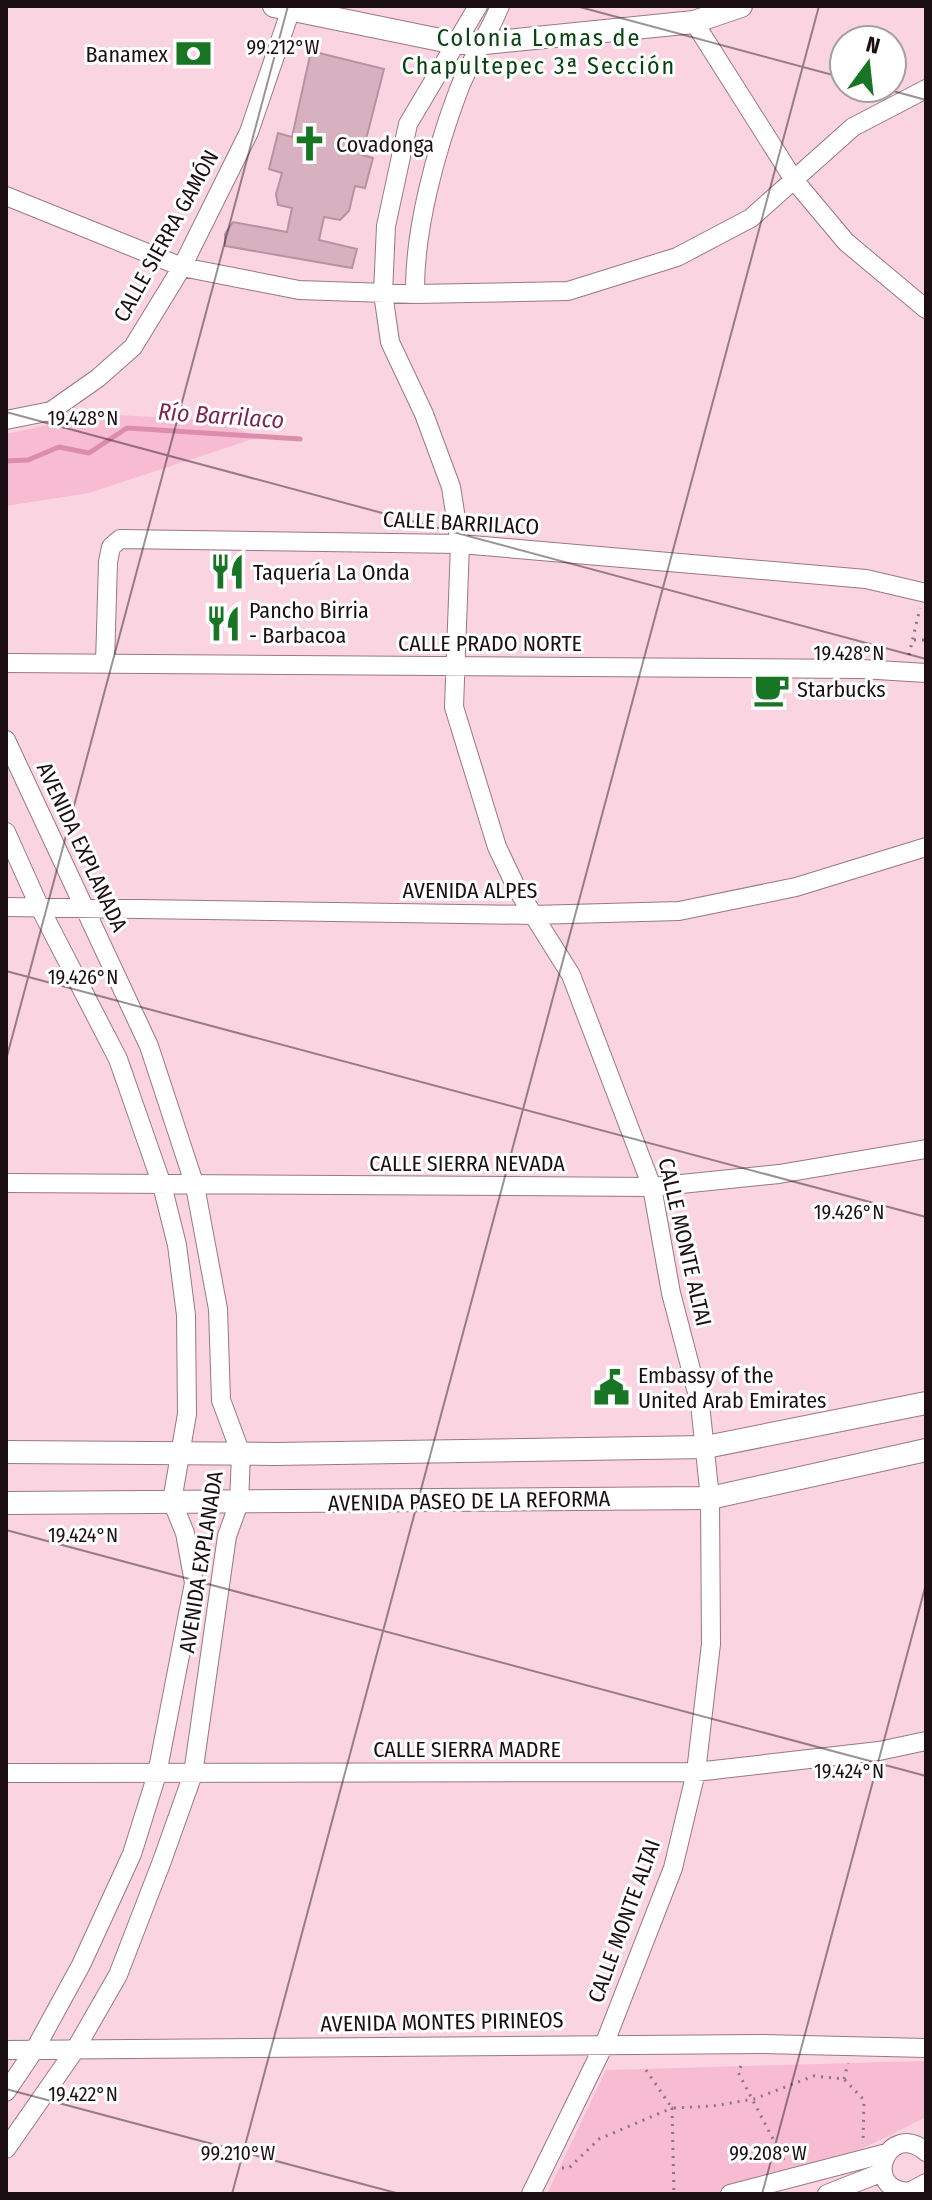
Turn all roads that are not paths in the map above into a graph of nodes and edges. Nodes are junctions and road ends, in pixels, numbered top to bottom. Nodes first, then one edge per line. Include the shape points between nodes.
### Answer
1 (478, 6) edge
2 (500, 6) edge
3 (741, 6) edge
4 (286, 7) edge
5 (687, 14) edge
6 (455, 43) junction
7 (485, 43) junction
8 (926, 89) edge
9 (794, 180) junction
10 (6, 196) edge
11 (182, 267) junction
12 (383, 293) junction
13 (415, 294) junction
14 (926, 309) edge
15 (6, 420) edge
16 (460, 544) junction
17 (925, 593) edge
18 (6, 663) edge
19 (105, 663) junction
20 (454, 668) junction
21 (926, 673) edge
22 (6, 740) edge
23 (6, 832) edge
24 (926, 847) edge
25 (6, 907) edge
26 (40, 908) junction
27 (84, 909) junction
28 (533, 915) junction
29 (926, 1149) edge
30 (6, 1183) edge
31 (162, 1185) junction
32 (195, 1186) junction
33 (652, 1187) junction
34 (926, 1403) edge
35 (706, 1447) junction
36 (926, 1450) edge
37 (6, 1452) edge
38 (241, 1454) junction
39 (179, 1455) junction
40 (710, 1498) junction
41 (172, 1501) junction
42 (6, 1503) edge
43 (239, 1503) junction
44 (926, 1741) edge
45 (696, 1772) junction
46 (6, 1773) edge
47 (157, 1774) junction
48 (193, 1774) junction
49 (604, 2045) junction
50 (926, 2048) edge
51 (35, 2049) junction
52 (6, 2050) edge
53 (75, 2050) junction
54 (6, 2092) edge
55 (923, 2146) edge
56 (6, 2149) edge
57 (887, 2153) junction
58 (881, 2182) edge
59 (914, 2190) edge
60 (531, 2194) edge
61 (730, 2194) edge
62 (827, 2194) edge

1 - 6 street, CALLE MONTE ALTAI
2 - 7 street
3 - 5 main road
4 - 6 main road
4 - 11 street, CALLE SIERRA GAMÓN via 249,132
5 - 7 main road via 636,27
5 - 9 street
6 - 7 main road
6 - 12 street, CALLE MONTE ALTAI via 408,124 386,226
7 - 13 street via 460,88 423,215
8 - 9 street via 853,127
9 - 13 street via 751,218 677,257 568,291
9 - 14 street via 846,242
10 - 11 street
11 - 12 street via 299,290
11 - 15 street, CALLE SIERRA GAMÓN via 133,347 98,378 51,411
12 - 13 street
12 - 16 street, CALLE MONTE ALTAI via 390,342 451,487
16 - 17 street, CALLE BARRILACO via 866,579
16 - 19 street, CALLE BARRILACO via 120,539 111,547 108,562
16 - 20 street, CALLE MONTE ALTAI
18 - 19 street, CALLE PRADO NORTE
19 - 20 street, CALLE PRADO NORTE
20 - 21 street, CALLE PRADO NORTE
20 - 28 street, CALLE MONTE ALTAI via 454,707 497,847
22 - 27 street, AVENIDA EXPLANADA
23 - 26 street, AVENIDA EXPLANADA
24 - 28 street, AVENIDA ALPES via 796,887 679,911
25 - 26 street, AVENIDA ALPES
26 - 27 street, AVENIDA ALPES
26 - 31 street, AVENIDA EXPLANADA via 118,1059
27 - 28 street, AVENIDA ALPES
27 - 32 street, AVENIDA EXPLANADA via 149,1046
28 - 33 street, CALLE MONTE ALTAI via 571,975
29 - 33 street, CALLE SIERRA NEVADA via 779,1174
30 - 31 street, CALLE SIERRA NEVADA
31 - 32 street, CALLE SIERRA NEVADA
31 - 39 street, AVENIDA EXPLANADA via 186,1315 187,1414
32 - 33 street, CALLE SIERRA NEVADA
32 - 38 street, AVENIDA EXPLANADA via 218,1309 221,1400
33 - 35 street, CALLE MONTE ALTAI
34 - 35 main road
35 - 38 main road
35 - 40 street, CALLE MONTE ALTAI
36 - 40 main road, AVENIDA PASEO DE LA REFORMA
37 - 39 main road
38 - 39 main road
38 - 43 street, AVENIDA EXPLANADA
39 - 41 street, AVENIDA EXPLANADA
40 - 43 main road, AVENIDA PASEO DE LA REFORMA
40 - 45 street, CALLE MONTE ALTAI via 711,1644
41 - 42 main road, AVENIDA PASEO DE LA REFORMA
41 - 43 main road, AVENIDA PASEO DE LA REFORMA
41 - 47 street, AVENIDA EXPLANADA via 185,1533 194,1583
43 - 48 street, AVENIDA EXPLANADA via 227,1536
44 - 45 street, CALLE SIERRA MADRE
45 - 48 street, CALLE SIERRA MADRE
45 - 49 street, CALLE MONTE ALTAI via 673,1868
46 - 47 street, CALLE SIERRA MADRE
47 - 48 street, CALLE SIERRA MADRE
47 - 51 street, AVENIDA EXPLANADA via 132,1854
48 - 53 street, AVENIDA EXPLANADA via 118,1975
49 - 50 street, AVENIDA MONTES PIRINEOS
49 - 53 street, AVENIDA MONTES PIRINEOS
49 - 60 street, CALLE MONTE ALTAI
51 - 52 street, AVENIDA MONTES PIRINEOS
51 - 53 street, AVENIDA MONTES PIRINEOS
51 - 54 street, AVENIDA EXPLANADA
53 - 56 street, AVENIDA EXPLANADA
55 - 57 street via 904,2143
57 - 58 street
57 - 61 street
58 - 59 street
58 - 62 street

